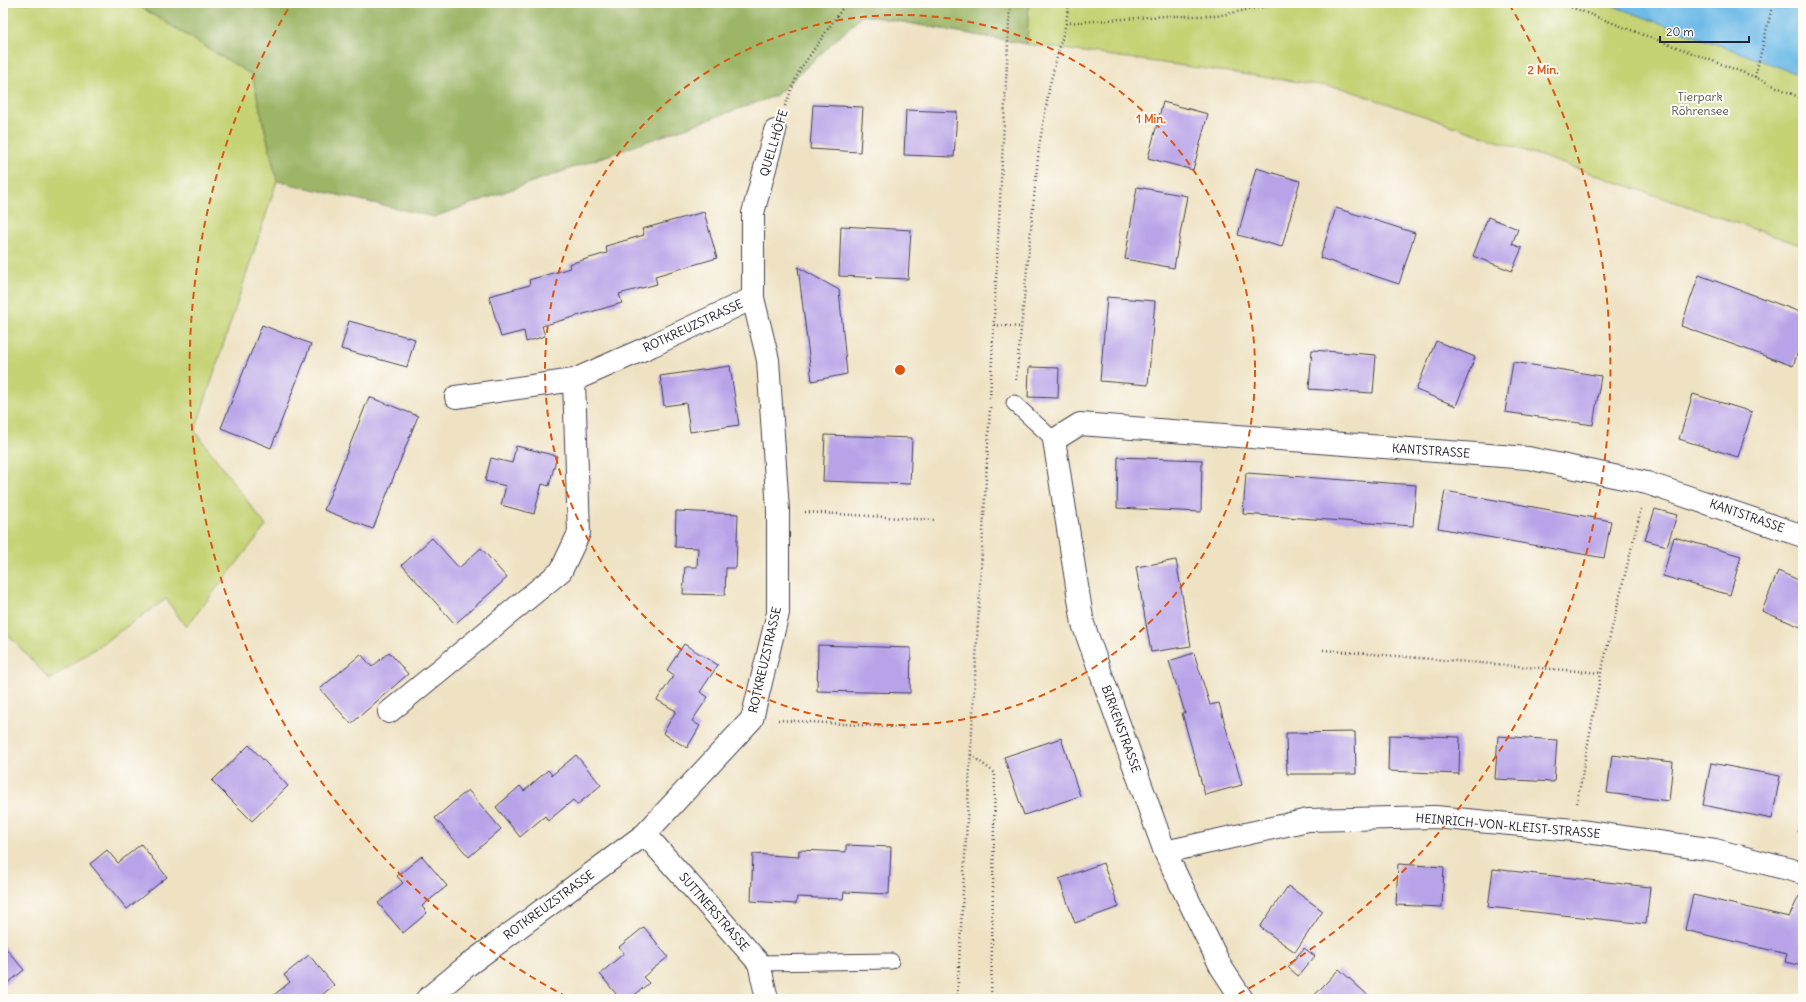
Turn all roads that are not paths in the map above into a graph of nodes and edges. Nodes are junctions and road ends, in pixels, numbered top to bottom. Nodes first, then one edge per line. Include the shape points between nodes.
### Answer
1 (775, 131) road end
2 (753, 298) junction
3 (574, 380) junction
4 (456, 397) dead end
5 (1014, 402) road end
6 (1054, 440) junction
7 (1803, 536) edge
8 (389, 712) dead end
9 (645, 834) junction
10 (1165, 852) junction
11 (1803, 873) edge
12 (891, 961) dead end
13 (759, 963) junction
14 (427, 999) edge
15 (767, 999) edge
16 (1242, 999) edge

1 - 2 street, QUELLHÖFE via 753,213
2 - 3 street, ROTKREUZSTRASSE
2 - 9 street, ROTKREUZSTRASSE via 768,360 778,510 778,613 752,719
3 - 4 street, ROTKREUZSTRASSE
3 - 8 street via 579,534 561,571
5 - 6 lane
6 - 7 street, KANTSTRASSE via 1080,424 1528,458 1647,483
6 - 10 street, BIRKENSTRASSE via 1083,624
9 - 13 street, SUTTNERSTRASSE
9 - 14 street, ROTKREUZSTRASSE via 468,965
10 - 11 street, HEINRICH-VON-KLEIST-STRASSE via 1308,820 1435,817 1573,830 1716,850
10 - 16 street, BIRKENSTRASSE via 1221,967
12 - 13 lane
13 - 15 street, SUTTNERSTRASSE

